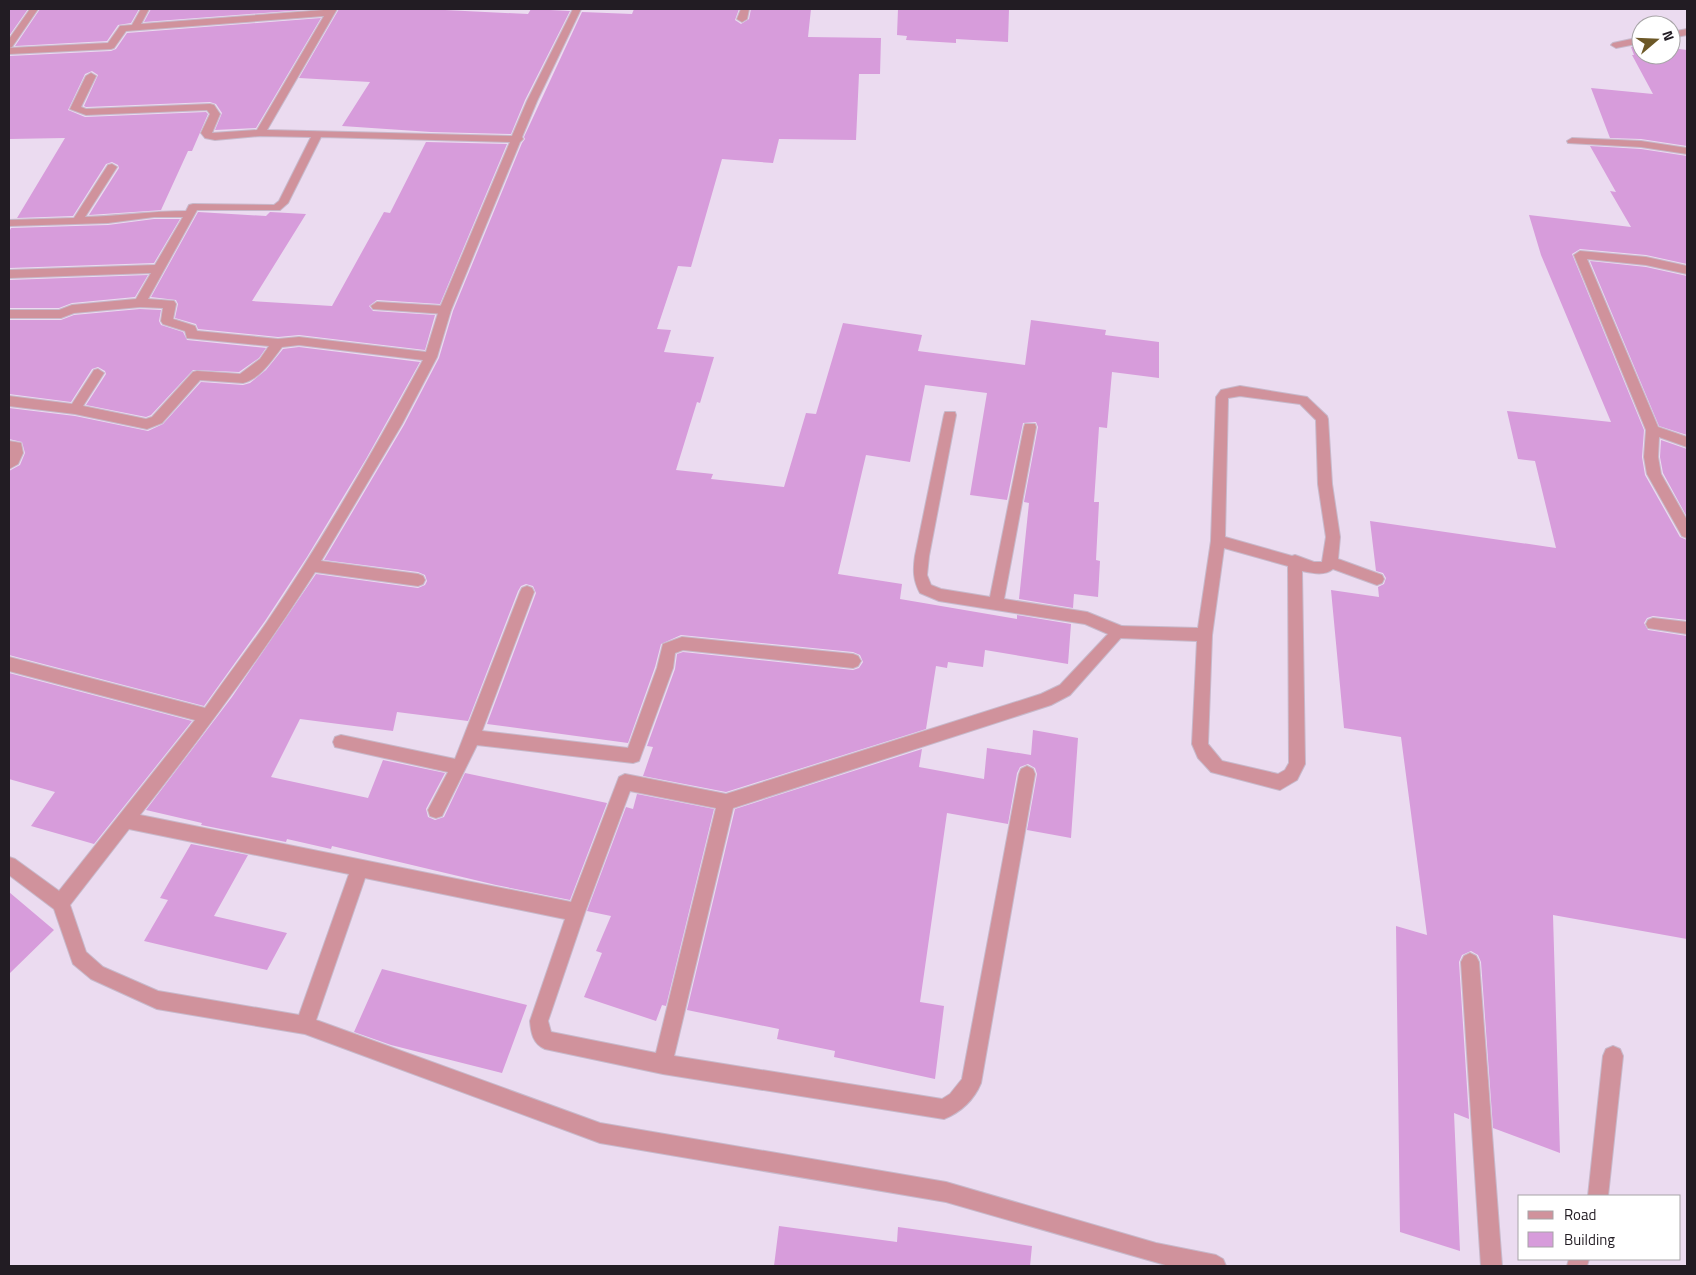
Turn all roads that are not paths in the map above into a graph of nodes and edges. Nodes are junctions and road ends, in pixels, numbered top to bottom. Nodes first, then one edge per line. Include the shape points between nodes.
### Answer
1 (34, 9) edge
2 (145, 9) edge
3 (572, 9) edge
4 (577, 9) edge
5 (745, 9) edge
6 (331, 11) edge
7 (742, 19) dead end
8 (136, 27) junction
9 (1631, 42) edge
10 (9, 45) edge
11 (1616, 45) dead end
12 (9, 51) edge
13 (91, 76) dead end
14 (260, 133) junction
15 (317, 136) junction
16 (518, 139) junction
17 (1572, 141) dead end
18 (1687, 150) edge
19 (112, 167) dead end
20 (190, 214) junction
21 (78, 220) junction
22 (9, 223) edge
23 (160, 269) junction
24 (1687, 270) edge
25 (9, 274) edge
26 (140, 303) junction
27 (377, 306) dead end
28 (445, 310) junction
29 (9, 314) edge
30 (278, 342) junction
31 (430, 357) junction
32 (98, 373) dead end
33 (9, 401) edge
34 (75, 409) junction
35 (950, 415) dead end
36 (1030, 427) dead end
37 (1653, 430) junction
38 (1687, 442) edge
39 (9, 446) edge
40 (9, 464) edge
41 (1687, 532) edge
42 (1218, 541) junction
43 (1295, 561) junction
44 (1330, 562) junction
45 (311, 566) junction
46 (1377, 579) dead end
47 (418, 580) dead end
48 (527, 592) dead end
49 (996, 604) junction
50 (1653, 624) dead end
51 (1687, 628) edge
52 (1118, 632) junction
53 (1205, 635) junction
54 (853, 661) dead end
55 (9, 664) edge
56 (208, 716) junction
57 (472, 737) junction
58 (341, 742) dead end
59 (633, 756) junction
60 (459, 767) junction
61 (1027, 774) dead end
62 (625, 782) junction
63 (726, 802) junction
64 (436, 810) dead end
65 (128, 820) junction
66 (9, 865) edge
67 (360, 867) junction
68 (61, 903) junction
69 (576, 912) junction
70 (1470, 962) dead end
71 (305, 1025) junction
72 (1613, 1056) dead end
73 (663, 1064) junction
74 (1598, 1195) edge
75 (1216, 1266) edge
76 (1492, 1266) edge

1 - 10 street
2 - 8 street
3 - 4 street
4 - 16 street via 532,100
5 - 7 street
6 - 8 street
6 - 14 street
8 - 12 street via 123,28 111,46
9 - 11 street
13 - 14 street via 75,110 80,112 210,107 215,114 206,133 209,136
14 - 15 street
15 - 16 street
15 - 20 street via 280,206 193,207
16 - 28 street
17 - 18 street
19 - 21 street
20 - 21 street
20 - 23 street
21 - 22 street
23 - 25 street
23 - 26 street
24 - 37 street via 1646,261 1580,255
26 - 29 street via 72,308 61,314
26 - 30 street via 170,304 167,321 190,329 191,335
27 - 28 street
28 - 31 street
30 - 31 street via 299,341
30 - 34 street via 264,362 242,379 197,375 156,420 147,424
31 - 45 street via 397,421
32 - 34 street
33 - 34 street
35 - 49 street via 920,575 925,589 939,595
36 - 49 street
37 - 38 street
37 - 41 street via 1651,457 1654,474
39 - 40 street via 16,447 17,452
42 - 43 street
42 - 44 street via 1222,397 1225,393 1240,391 1302,400 1322,419 1325,486 1333,537
42 - 53 street
43 - 44 street via 1321,568
43 - 53 street via 1297,764 1291,775 1280,782 1217,767 1204,753 1200,744
44 - 46 street
45 - 47 street
45 - 56 street
48 - 57 street
49 - 52 street via 1086,618
50 - 51 street
52 - 53 street
52 - 63 street via 1065,690 1044,700
54 - 59 street via 675,644 668,650 665,668
55 - 56 street
56 - 65 street
57 - 59 street
57 - 60 street
58 - 60 street
59 - 62 street
60 - 64 street
61 - 73 street via 970,1083 958,1100 944,1109
62 - 63 street
62 - 69 street
63 - 73 street
65 - 67 street
65 - 68 street
66 - 68 street
67 - 69 street
67 - 71 street
68 - 71 street via 79,958 97,974 157,1000
69 - 73 street via 539,1022 540,1032 545,1040
70 - 76 street
71 - 75 street via 600,1133 946,1192 1156,1254
72 - 74 street

